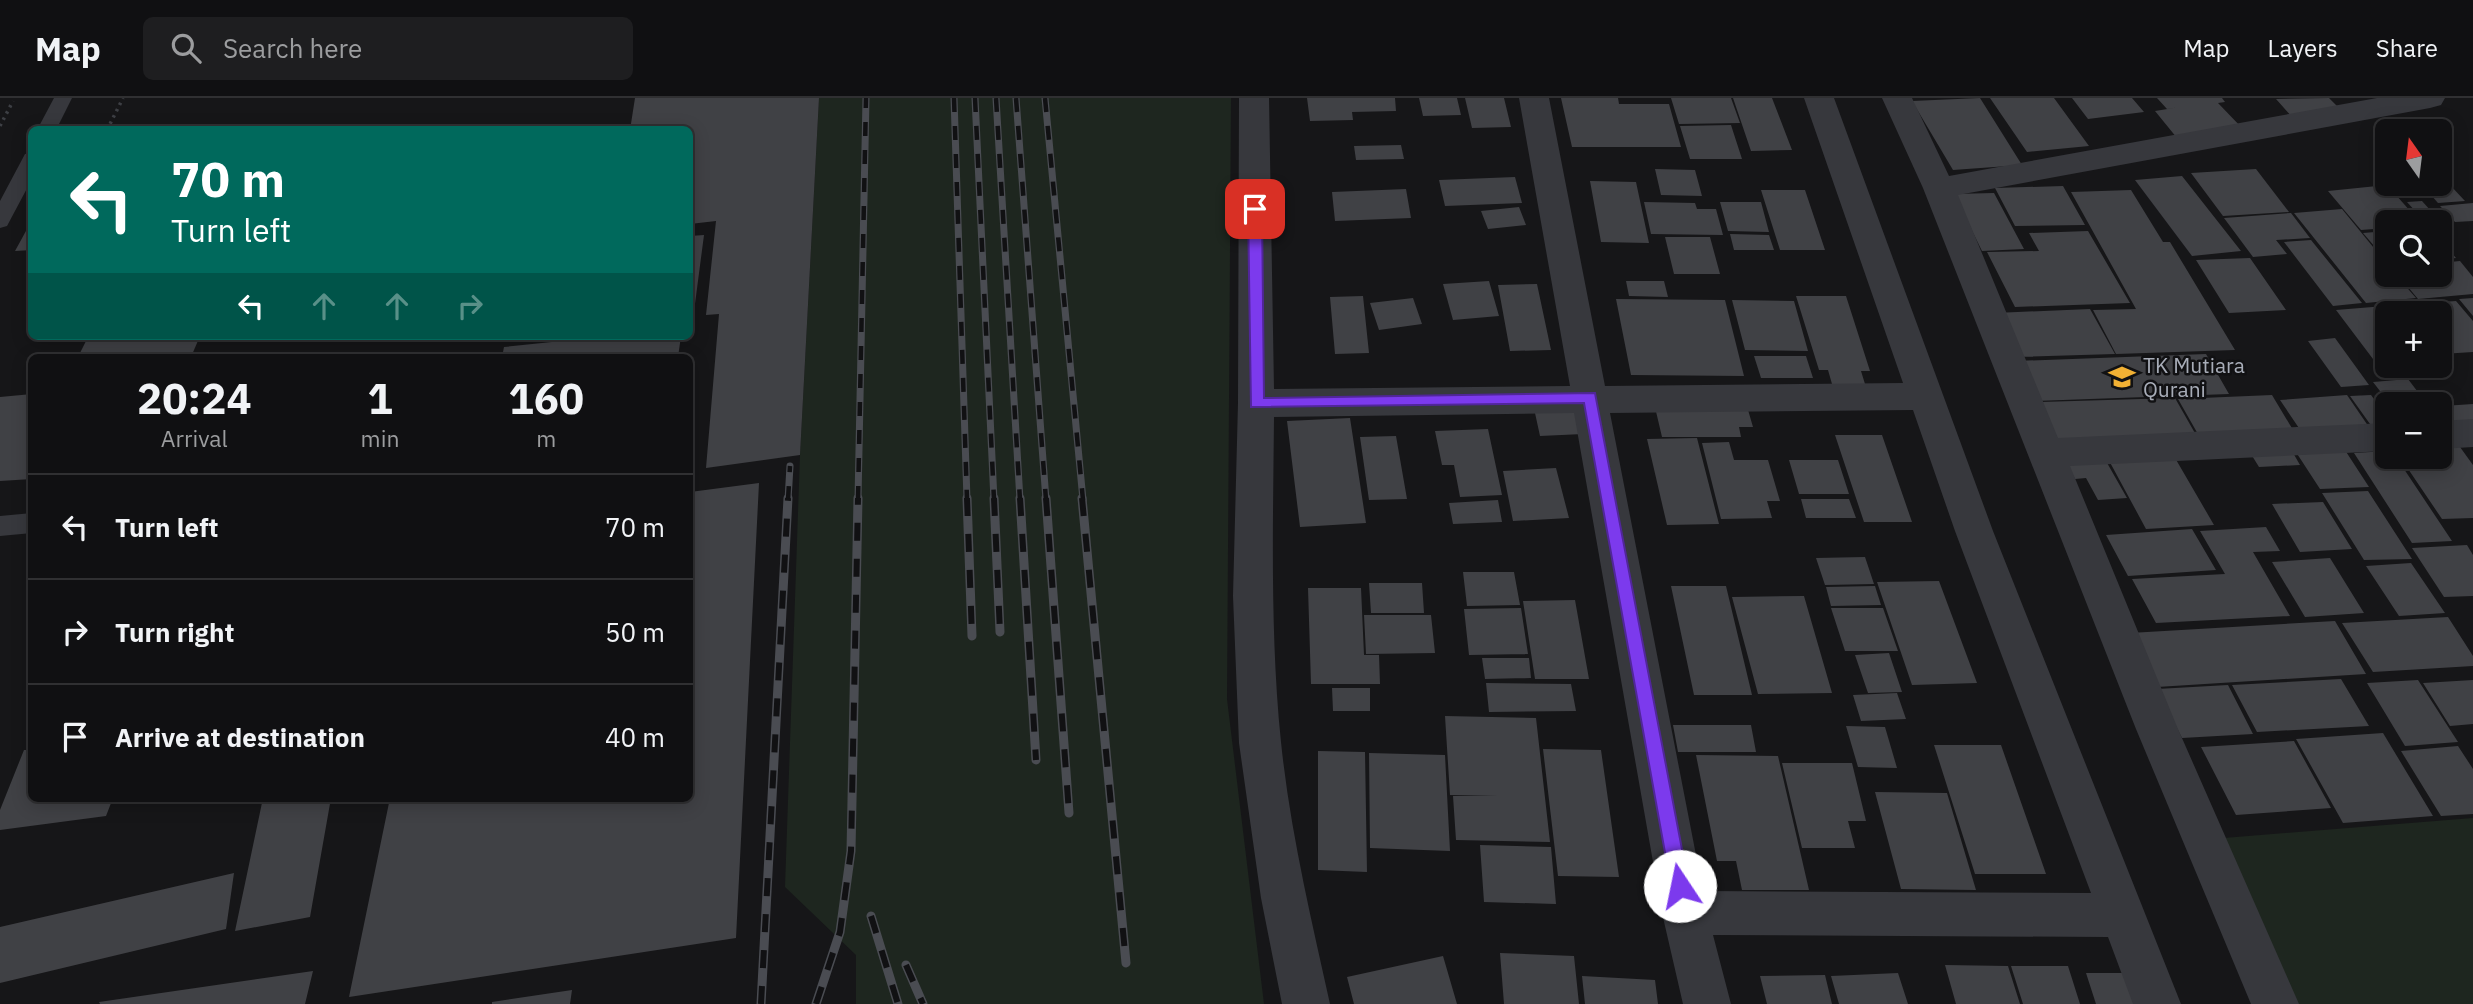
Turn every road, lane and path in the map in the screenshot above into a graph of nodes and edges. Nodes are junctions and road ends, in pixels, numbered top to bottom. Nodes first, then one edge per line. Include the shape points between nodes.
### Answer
1 (63, 98) edge
2 (123, 98) edge
3 (1254, 98) edge
4 (1534, 98) edge
5 (1819, 98) edge
6 (1897, 98) edge
7 (2430, 98) edge
8 (13, 101) dead end
9 (2346, 106) edge
10 (0, 126) edge
11 (49, 126) edge
12 (109, 126) edge
13 (28, 167) edge
14 (1939, 188) junction
15 (0, 221) edge
16 (1924, 396) junction
17 (1590, 397) junction
18 (1256, 403) junction
19 (2473, 433) edge
20 (2452, 434) edge
21 (2375, 438) edge
22 (2045, 453) junction
23 (28, 523) edge
24 (0, 526) edge
25 (1685, 913) junction
26 (2125, 915) junction
27 (1306, 1004) edge
28 (1707, 1004) edge
29 (2157, 1004) edge
30 (2275, 1004) edge

1 - 11 lane
2 - 12 path
3 - 18 street
4 - 17 street
5 - 16 street
6 - 14 street
7 - 9 street
8 - 10 path
9 - 14 street
13 - 15 lane
14 - 22 street
16 - 17 street
16 - 26 street
17 - 18 street
17 - 25 street
18 - 27 street via 1252,596 1260,743
19 - 20 street
21 - 22 street
22 - 30 street
23 - 24 lane
25 - 26 street
25 - 28 street
26 - 29 street

